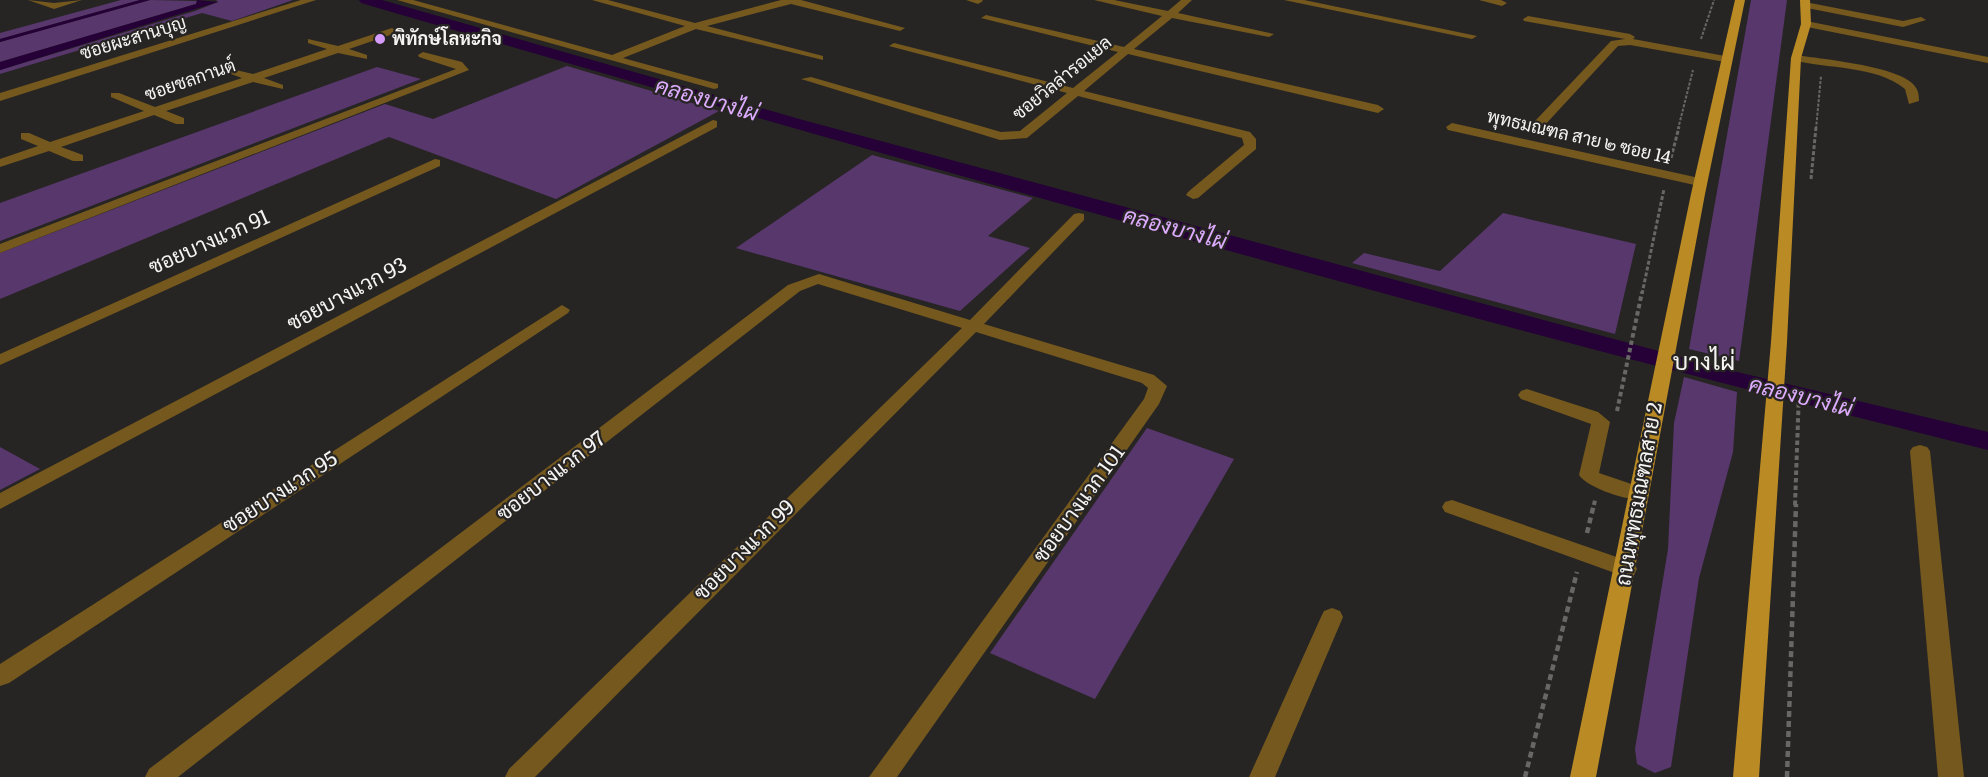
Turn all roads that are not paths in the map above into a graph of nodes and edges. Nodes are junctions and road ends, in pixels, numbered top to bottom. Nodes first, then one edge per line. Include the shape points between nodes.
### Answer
1 (33, 0) edge
2 (76, 0) edge
3 (311, 0) edge
4 (402, 0) edge
5 (597, 0) edge
6 (791, 0) edge
7 (1099, 0) edge
8 (1187, 0) edge
9 (1289, 0) edge
10 (1484, 0) edge
11 (1740, 0) edge
12 (1805, 2) edge
13 (1502, 3) dead end
14 (54, 6) junction
15 (68, 10) dead end
16 (1169, 15) junction
17 (986, 18) dead end
18 (1528, 19) dead end
19 (1921, 20) dead end
20 (1806, 24) junction
21 (694, 26) junction
22 (900, 28) dead end
23 (392, 31) dead end
24 (1269, 34) dead end
25 (1472, 36) dead end
26 (312, 41) dead end
27 (894, 46) dead end
28 (337, 49) junction
29 (1126, 50) junction
30 (1698, 51) junction
31 (423, 55) dead end
32 (1726, 56) junction
33 (363, 57) dead end
34 (613, 58) junction
35 (819, 58) dead end
36 (1796, 58) junction
37 (1988, 60) edge
38 (227, 69) dead end
39 (252, 78) junction
40 (807, 79) dead end
41 (714, 86) dead end
42 (279, 87) dead end
43 (1077, 92) junction
44 (115, 95) dead end
45 (0, 97) edge
46 (1913, 101) dead end
47 (1378, 109) dead end
48 (155, 111) junction
49 (180, 121) dead end
50 (713, 124) dead end
51 (1539, 124) dead end
52 (1452, 127) dead end
53 (25, 136) dead end
54 (50, 146) junction
55 (78, 158) dead end
56 (0, 163) edge
57 (435, 163) dead end
58 (1699, 182) junction
59 (1193, 195) dead end
60 (1079, 218) dead end
61 (0, 249) edge
62 (562, 310) dead end
63 (973, 327) junction
64 (0, 360) edge
65 (1527, 395) dead end
66 (1920, 451) dead end
67 (1640, 494) junction
68 (0, 502) edge
69 (1452, 507) dead end
70 (1626, 569) junction
71 (1332, 617) dead end
72 (0, 676) edge
73 (1587, 776) edge
74 (158, 777) edge
75 (518, 777) edge
76 (882, 777) edge
77 (1262, 777) edge
78 (1746, 777) edge
79 (1951, 777) edge

1 - 14 street
2 - 14 street
3 - 45 street, ซอยผะสานบุญ
4 - 34 street
5 - 21 street
6 - 21 street
6 - 22 street
7 - 16 street
8 - 16 street, ซอยวิลล่ารอแยล
9 - 25 street
10 - 13 street
11 - 32 main road, ถนนพุทธมณฑลสาย 2
12 - 19 street via 1903,24
12 - 20 main road
14 - 15 street
16 - 24 street
16 - 29 street, ซอยวิลล่ารอแยล
17 - 29 street
18 - 30 street
20 - 36 main road
20 - 37 street
21 - 34 street
21 - 35 street
23 - 28 street, ซอยชลกานต์
26 - 28 street
27 - 43 street
28 - 33 street
28 - 39 street, ซอยชลกานต์
29 - 43 street, ซอยวิลล่ารอแยล
29 - 47 street
30 - 32 street
30 - 51 street via 1615,43
31 - 61 street via 458,64 463,70
32 - 58 main road, ถนนพุทธมณฑลสาย 2
34 - 41 street
36 - 46 street via 1905,81
36 - 78 main road
38 - 39 street
39 - 42 street
39 - 48 street, ซอยชลกานต์
40 - 43 street, ซอยวิลล่ารอแยล via 1000,136 1015,137 1023,135
43 - 59 street via 1246,135 1251,146
44 - 48 street
48 - 49 street
48 - 54 street, ซอยชลกานต์
50 - 68 street, ซอยบางแวก 93
52 - 58 street, พุทธมณฑล สาย ๒ ซอย 14
53 - 54 street
54 - 55 street
54 - 56 street, ซอยชลกานต์
57 - 64 street, ซอยบางแวก 91
58 - 67 main road, ถนนพุทธมณฑลสาย 2
60 - 63 street, ซอยบางแวก 99
62 - 72 street, ซอยบางแวก 95
63 - 74 street, ซอยบางแวก 97 via 830,280 803,283
63 - 75 street, ซอยบางแวก 99
63 - 76 street, ซอยบางแวก 101 via 1148,379 1158,386 1147,409
65 - 67 street via 1601,422 1588,472 1600,482
66 - 79 street
67 - 70 main road, ถนนพุทธมณฑลสาย 2
69 - 70 street
70 - 73 main road, ถนนพุทธมณฑลสาย 2
71 - 77 street

